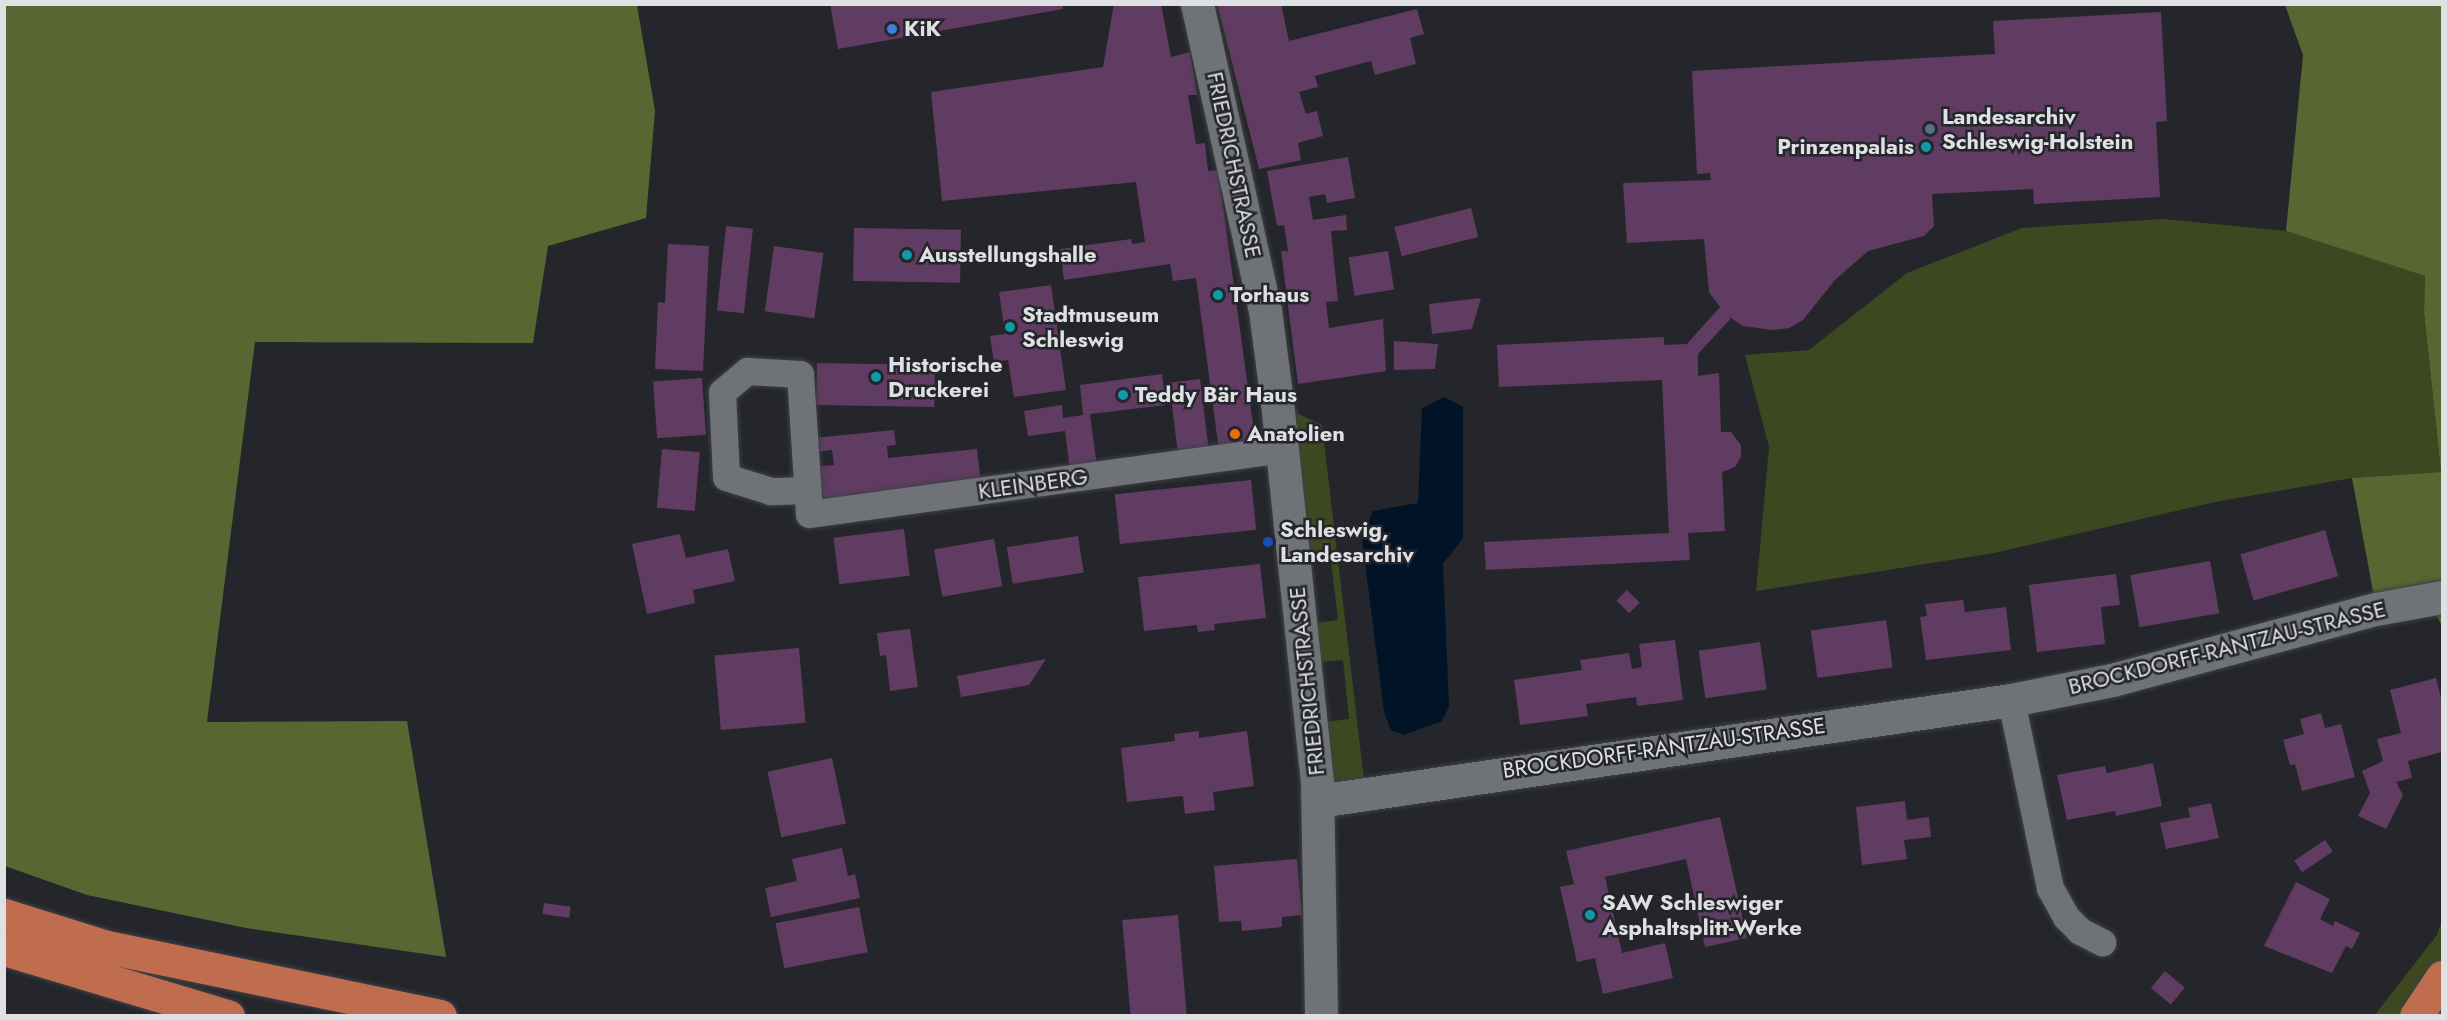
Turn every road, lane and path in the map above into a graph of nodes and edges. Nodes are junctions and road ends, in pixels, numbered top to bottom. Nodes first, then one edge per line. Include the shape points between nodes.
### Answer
1 (1197, 4) edge
2 (1282, 449) junction
3 (807, 490) junction
4 (2442, 597) edge
5 (2011, 700) junction
6 (1318, 801) junction
7 (4, 915) edge
8 (2102, 942) dead end
9 (4, 949) edge
10 (2442, 977) edge
11 (228, 1016) edge
12 (440, 1016) edge
13 (1321, 1016) edge
14 (2416, 1016) edge

1 - 2 street, FRIEDRICHSTRASSE via 1265,310
2 - 3 street, KLEINBERG via 809,514
2 - 6 street, FRIEDRICHSTRASSE
3 - 3 street, KLEINBERG via 800,374 747,372 722,392 726,477 771,491
4 - 5 street, BROCKDORFF-RANTZAU-STRASSE via 2376,609 2112,680
5 - 6 street, BROCKDORFF-RANTZAU-STRASSE
5 - 8 street via 2050,888 2066,917 2080,931
6 - 13 street, FRIEDRICHSTRASSE
7 - 12 highway via 107,947
9 - 11 highway
10 - 14 highway

